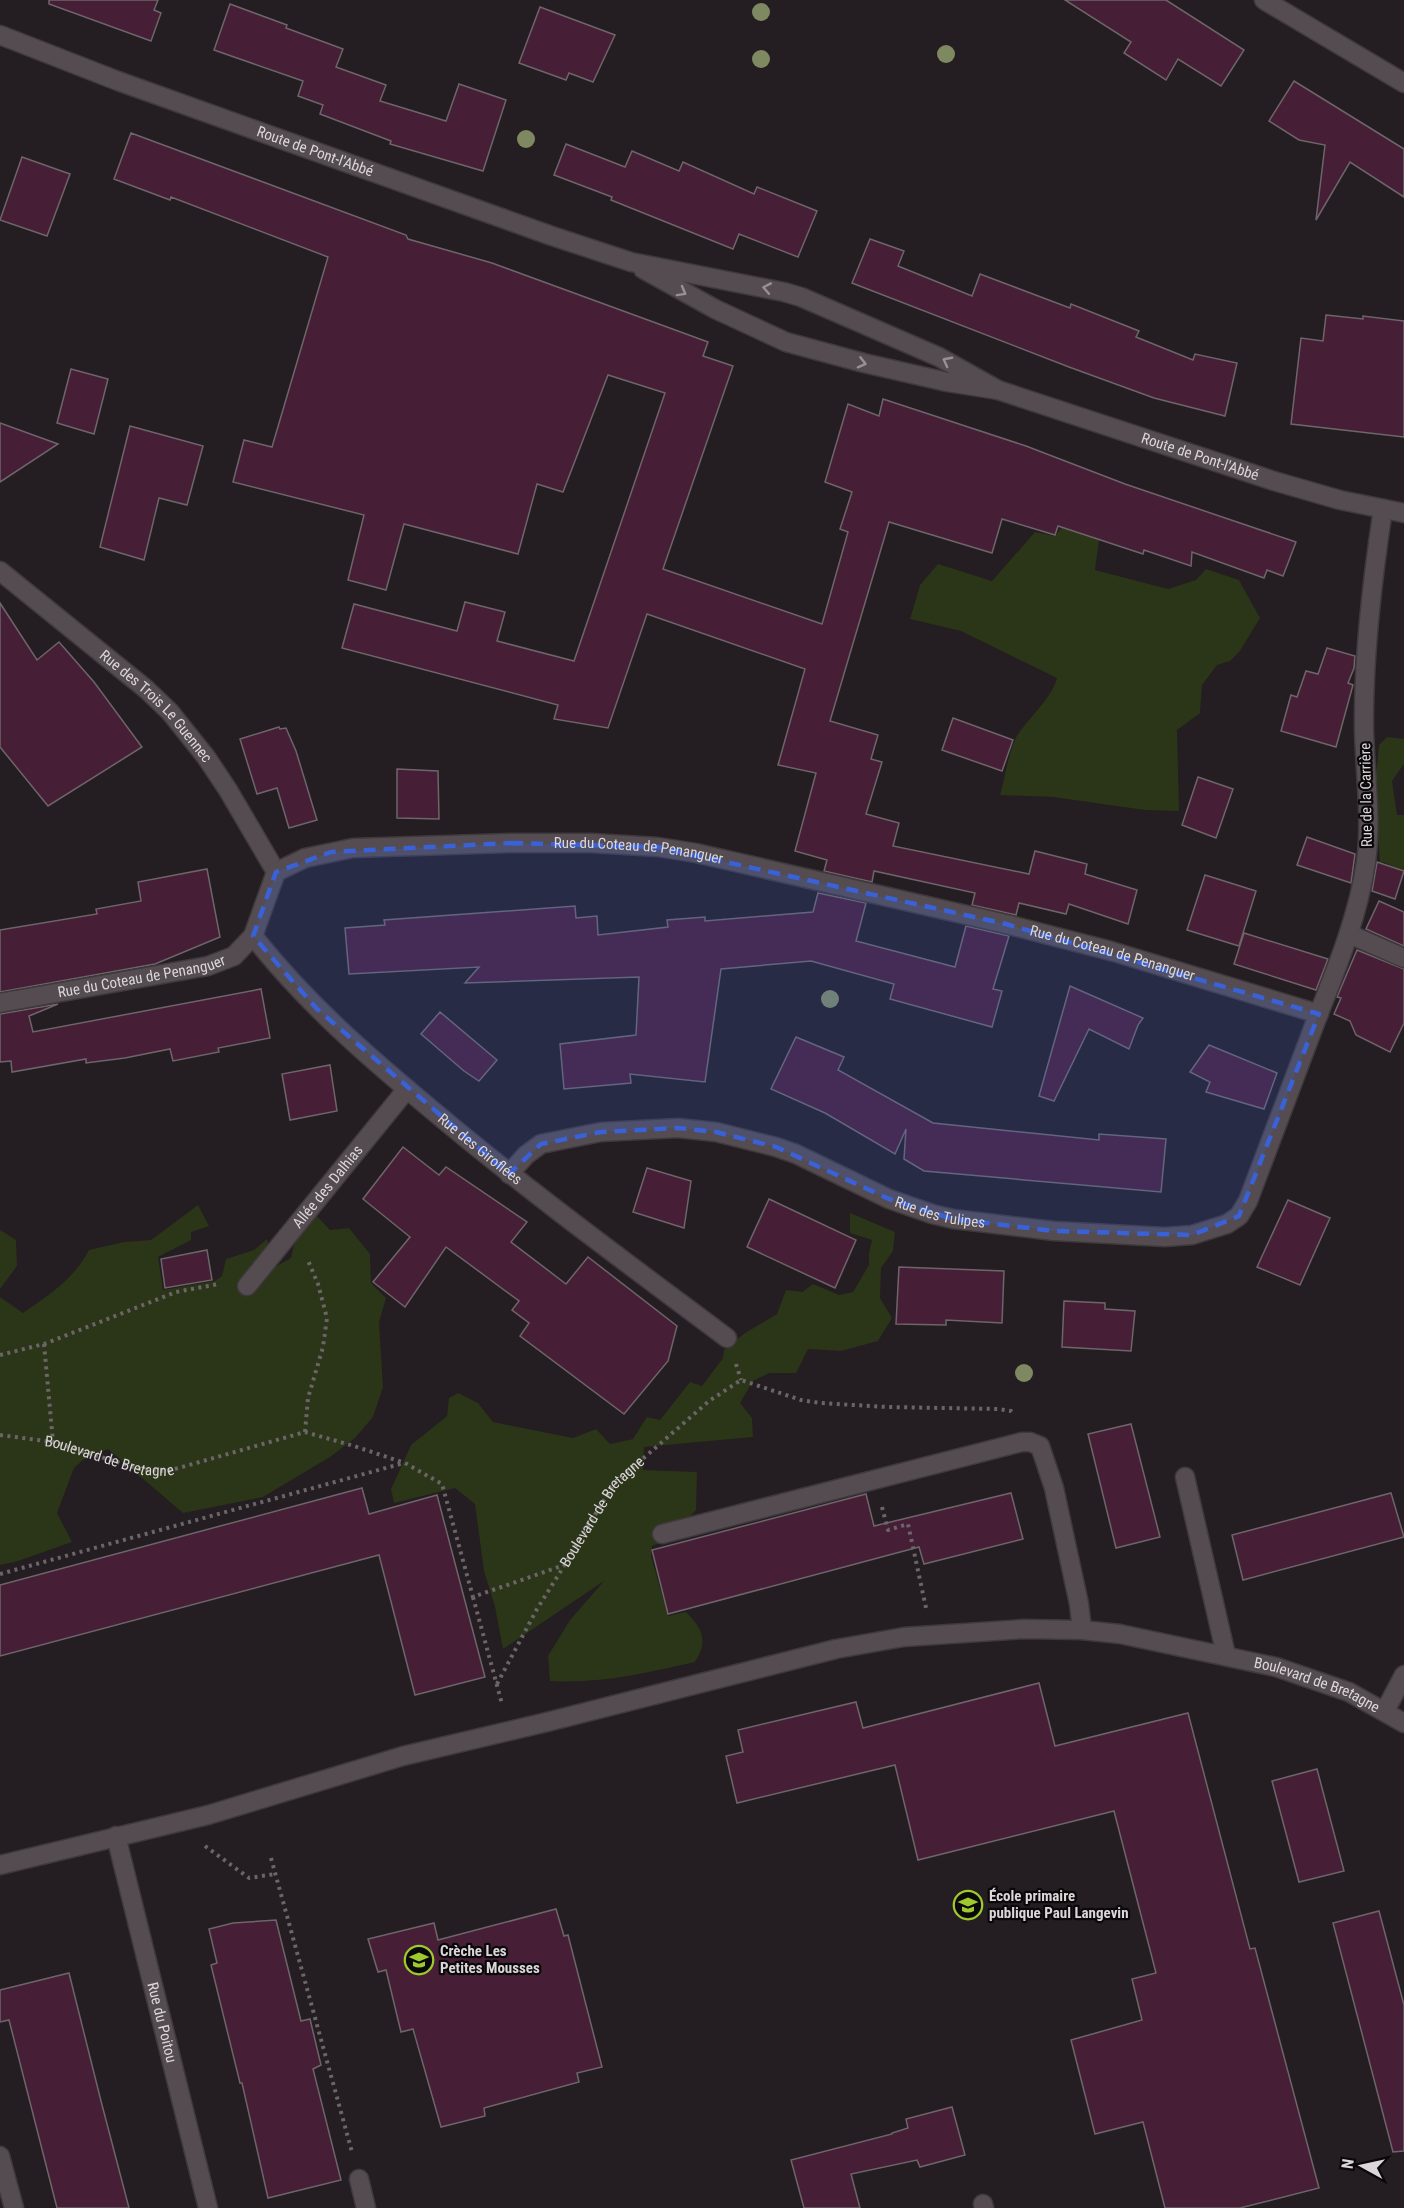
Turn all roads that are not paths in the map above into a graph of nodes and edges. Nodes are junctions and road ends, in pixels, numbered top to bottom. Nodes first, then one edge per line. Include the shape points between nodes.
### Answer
1 (1264, 0) edge
2 (0, 35) edge
3 (1404, 83) edge
4 (631, 262) junction
5 (998, 390) junction
6 (1383, 508) junction
7 (1404, 513) edge
8 (0, 571) edge
9 (276, 872) junction
10 (1349, 934) junction
11 (253, 936) junction
12 (1404, 958) edge
13 (0, 1004) edge
14 (1319, 1014) junction
15 (1297, 1071) joint
16 (407, 1089) junction
17 (509, 1174) junction
18 (247, 1286) road end
19 (727, 1338) dead end
20 (1185, 1477) dead end
21 (662, 1534) dead end
22 (1082, 1630) junction
23 (1226, 1655) junction
24 (1404, 1675) edge
25 (1385, 1711) junction
26 (1404, 1723) edge
27 (116, 1836) junction
28 (0, 1865) edge
29 (0, 2156) edge
30 (358, 2179) road end
31 (14, 2208) edge
32 (208, 2208) edge
33 (366, 2208) edge

1 - 3 street
2 - 4 street, Route de Pont-l'Abbé via 118,81
5 -> 4 street, Route de Pont-l'Abbé via 939,357 801,297
4 -> 5 street, Route de Pont-l'Abbé via 715,309 786,342 883,368
5 - 6 street, Route de Pont-l'Abbé via 1274,481
6 - 7 street, Route de Pont-l'Abbé
6 - 10 street, Rue de la Carrière via 1368,633 1364,729 1367,846
8 - 9 street, Rue des Trois Le Guennec via 170,712 222,782
9 - 11 street, Rue du Coteau de Penanguer
9 - 14 street, Rue du Coteau de Penanguer via 305,858 353,848 511,843 658,847 1006,924 1111,951
10 - 12 street
10 - 14 street, Rue de la Carrière
11 - 13 street, Rue du Coteau de Penanguer via 234,956 208,966
11 - 16 street, Rue des Giroflées via 317,1009
14 - 15 street, Rue de la Carrière
15 - 17 street, Rue des Tulipes via 1239,1216 1192,1235 1054,1231 953,1219 889,1199 776,1147 716,1132 678,1128 601,1132 541,1144
16 - 17 street, Rue des Giroflées
16 - 18 street, Allée des Dalhias
17 - 19 street, Rue des Giroflées
20 - 23 street
21 - 22 street via 1030,1442 1040,1446 1054,1488
22 - 23 street, Boulevard de Bretagne
22 - 27 street, Boulevard de Bretagne via 931,1635 836,1649 403,1756 182,1821
23 - 25 street, Boulevard de Bretagne via 1318,1680
24 - 25 street
25 - 26 street, Boulevard de Bretagne
27 - 28 street, Boulevard de Bretagne
27 - 32 street, Rue du Poitou
29 - 31 street
30 - 33 street

